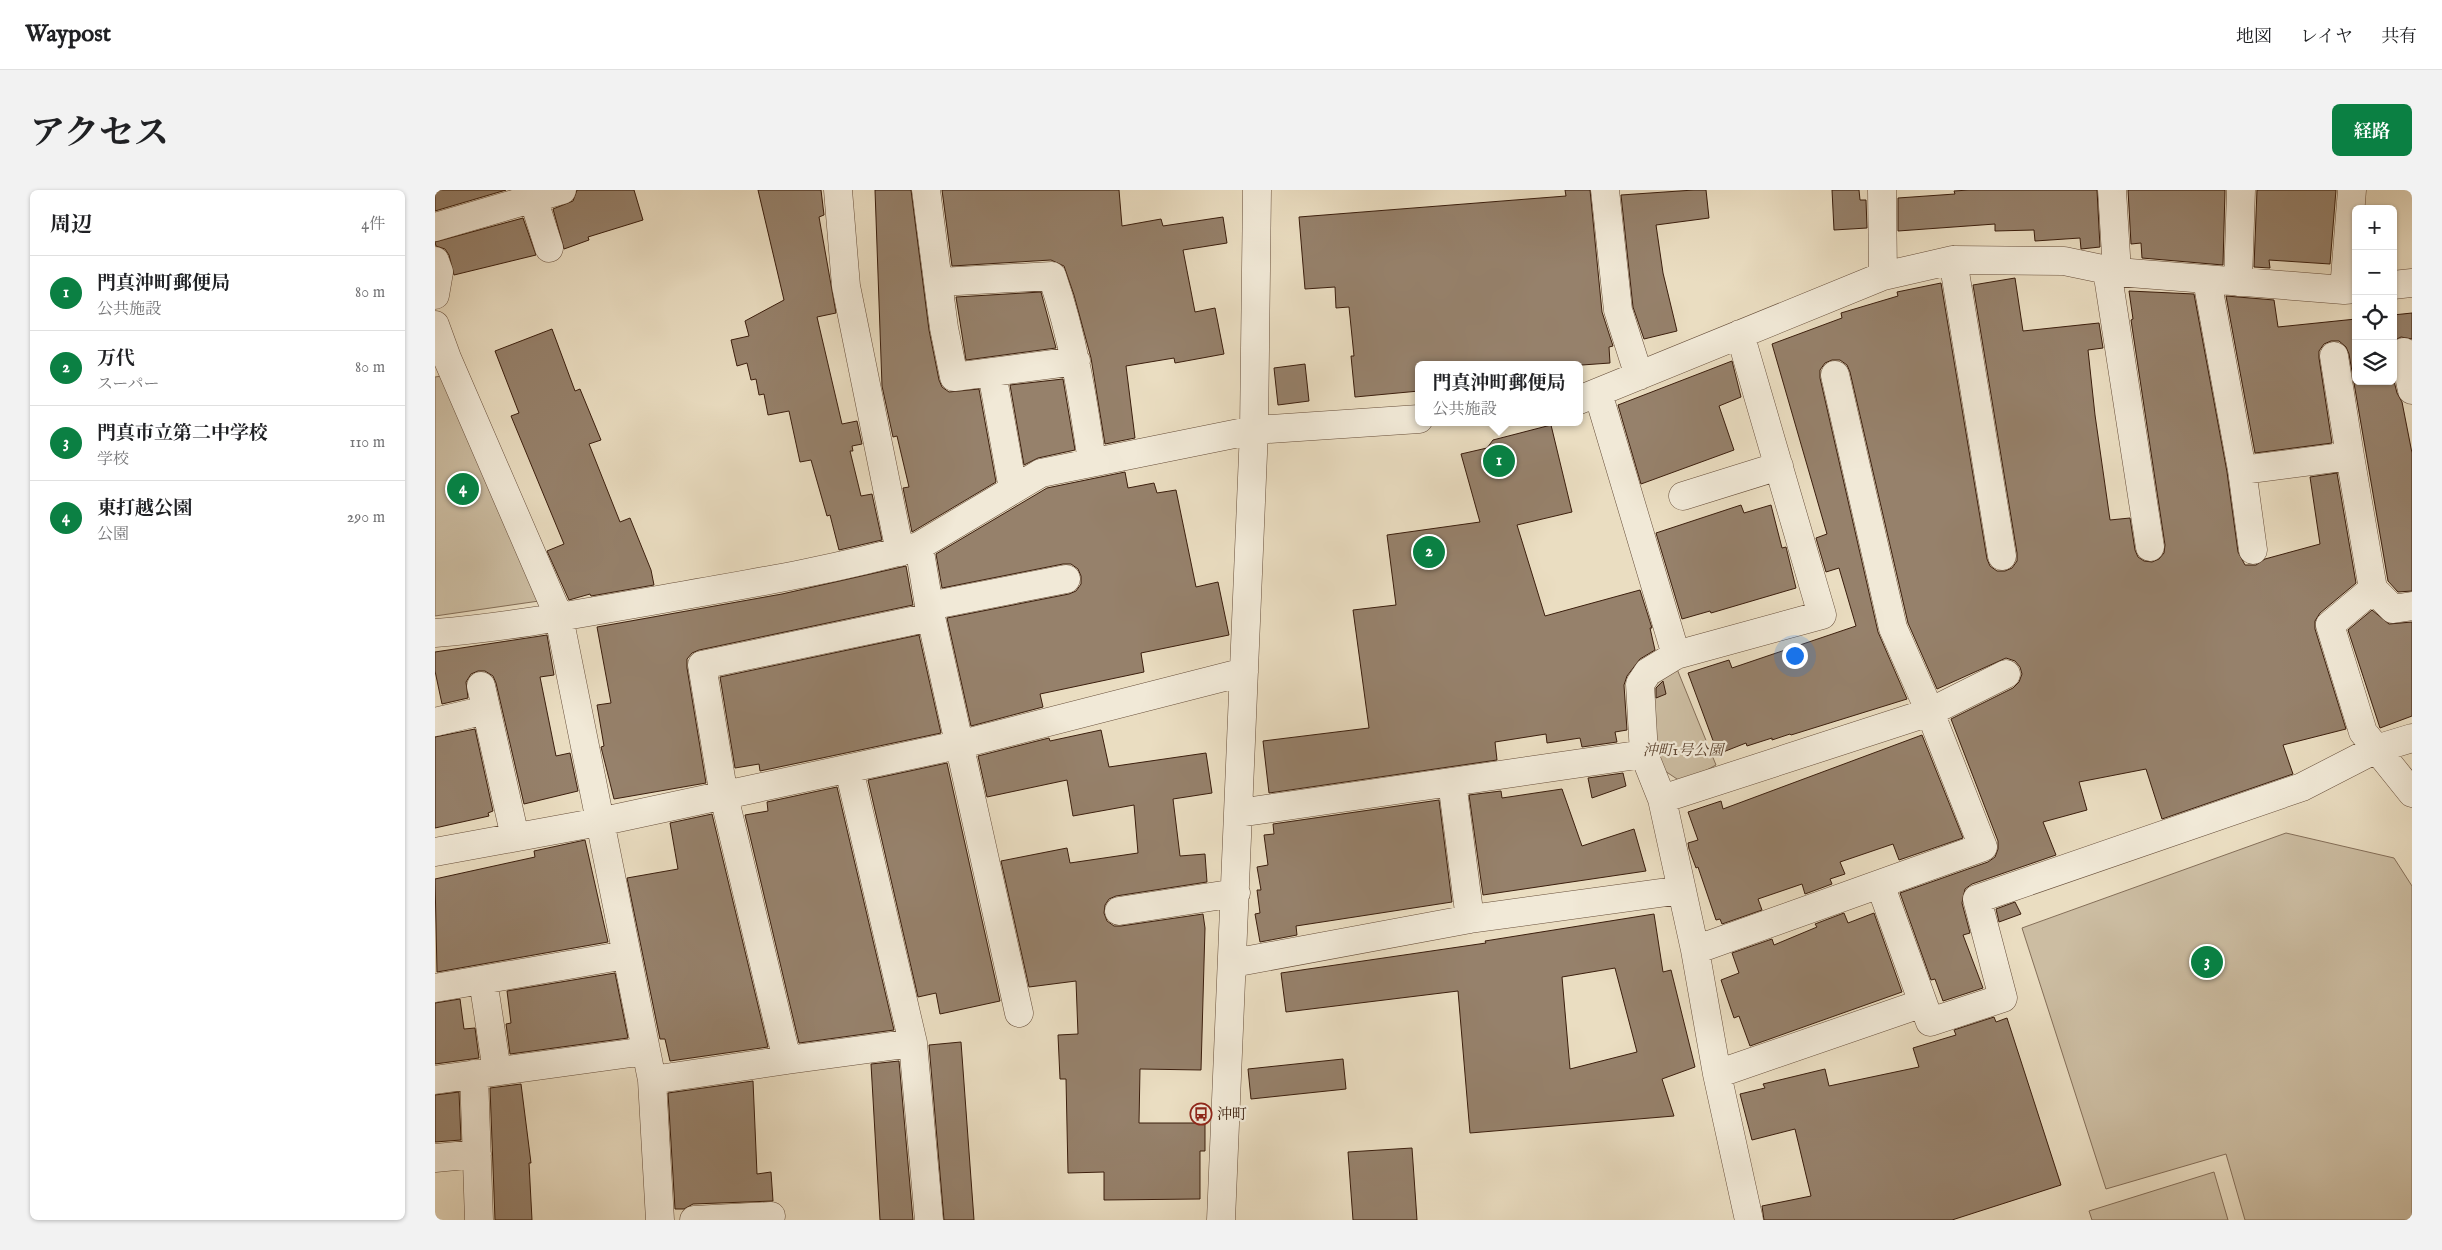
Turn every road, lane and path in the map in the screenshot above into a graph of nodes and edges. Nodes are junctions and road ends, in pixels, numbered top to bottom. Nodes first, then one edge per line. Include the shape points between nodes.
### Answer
1 (562, 190) edge
2 (926, 190) edge
3 (1257, 190) edge
4 (1605, 190) edge
5 (1882, 190) edge
6 (2112, 190) edge
7 (2241, 190) edge
8 (2352, 190) edge
9 (842, 191) edge
10 (533, 198) junction
11 (435, 227) edge
12 (549, 248) dead end
13 (1953, 260) junction
14 (435, 261) edge
15 (2112, 271) junction
16 (1883, 276) junction
17 (2207, 280) junction
18 (939, 282) junction
19 (2238, 282) junction
20 (2412, 283) edge
21 (2397, 285) edge
22 (2350, 289) edge
23 (435, 295) edge
24 (435, 325) edge
25 (1740, 334) junction
26 (2404, 352) dead end
27 (2334, 356) dead end
28 (1076, 361) junction
29 (992, 373) junction
30 (1835, 375) dead end
31 (1639, 376) junction
32 (2412, 390) edge
33 (1588, 396) edge
34 (1415, 419) edge
35 (1254, 430) junction
36 (2350, 456) junction
37 (1092, 462) junction
38 (1779, 466) junction
39 (2242, 470) junction
40 (1013, 489) junction
41 (1683, 496) dead end
42 (2150, 547) dead end
43 (910, 549) junction
44 (2253, 550) dead end
45 (2002, 556) dead end
46 (1066, 579) dead end
47 (2373, 590) junction
48 (2412, 606) edge
49 (930, 611) junction
50 (559, 617) junction
51 (435, 633) edge
52 (1676, 655) junction
53 (1244, 672) junction
54 (2006, 674) dead end
55 (1930, 712) junction
56 (435, 722) edge
57 (2412, 738) edge
58 (958, 745) junction
59 (2377, 749) junction
60 (1645, 754) junction
61 (849, 769) junction
62 (1453, 782) junction
63 (2412, 793) edge
64 (724, 796) junction
65 (1662, 799) junction
66 (1238, 813) junction
67 (599, 822) junction
68 (515, 837) junction
69 (435, 852) edge
70 (1879, 884) junction
71 (1682, 890) junction
72 (1235, 893) junction
73 (1119, 911) dead end
74 (1470, 919) junction
75 (1695, 950) junction
76 (626, 955) junction
77 (1233, 963) junction
78 (483, 980) junction
79 (435, 988) edge
80 (1923, 1003) junction
81 (1019, 1013) dead end
82 (913, 1043) junction
83 (646, 1051) junction
84 (787, 1060) junction
85 (486, 1073) junction
86 (1717, 1074) junction
87 (435, 1080) edge
88 (652, 1080) junction
89 (477, 1154) junction
90 (435, 1158) edge
91 (771, 1216) dead end
92 (479, 1220) edge
93 (660, 1220) edge
94 (693, 1220) edge
95 (929, 1220) edge
96 (1221, 1220) edge
97 (1749, 1220) edge

1 - 10 street
2 - 18 street
3 - 35 street
4 - 31 street via 1618,310
5 - 16 street
6 - 15 street
7 - 19 street
8 - 22 street
9 - 43 street via 846,286
10 - 11 street
10 - 12 street
13 - 15 street via 2064,261
13 - 16 street
13 - 45 street
14 - 23 street via 439,272
15 - 17 street
15 - 42 street
16 - 25 street
17 - 19 street
17 - 39 street
18 - 28 street via 1051,276
18 - 29 street via 944,328 955,377
19 - 22 street
20 - 21 street
24 - 50 street
25 - 31 street
25 - 38 street
26 - 32 street
27 - 36 street
28 - 29 street
28 - 37 street
29 - 40 street
30 - 55 street via 1893,628
31 - 33 street
33 - 52 street
34 - 35 street
35 - 37 street
35 - 53 street
36 - 39 street
36 - 47 street
37 - 40 street via 1041,473
38 - 41 street
38 - 52 street via 1823,614
39 - 44 street
40 - 43 street
43 - 49 street
43 - 50 street via 795,576
46 - 49 street
47 - 48 street via 2393,609
47 - 59 street via 2330,625 2363,732
49 - 58 street
49 - 64 street via 702,665
50 - 51 street via 478,630
50 - 67 street
52 - 60 street via 1647,672 1640,684
53 - 58 street
53 - 66 street
54 - 55 street
55 - 65 street
55 - 70 street via 1983,847
56 - 68 street via 483,698
57 - 59 street
58 - 61 street
58 - 81 street
59 - 63 street
59 - 80 street via 2302,787 1977,899 2003,998 1930,1022
60 - 62 street
60 - 65 street
61 - 64 street
61 - 82 street
62 - 66 street
62 - 74 street
64 - 67 street
64 - 84 street
65 - 71 street
66 - 72 street
67 - 68 street
67 - 76 street
68 - 69 street
70 - 75 street
70 - 80 street
71 - 74 street
71 - 75 street
72 - 73 street
72 - 77 street
74 - 77 street
75 - 86 street
76 - 78 street
76 - 83 street
77 - 96 street
78 - 79 street
78 - 85 street
80 - 86 street
82 - 84 street
82 - 95 street
83 - 85 street
83 - 88 street
84 - 88 street
85 - 87 street
85 - 89 street
86 - 97 street
88 - 93 street
89 - 90 street
89 - 92 street
91 - 94 street

